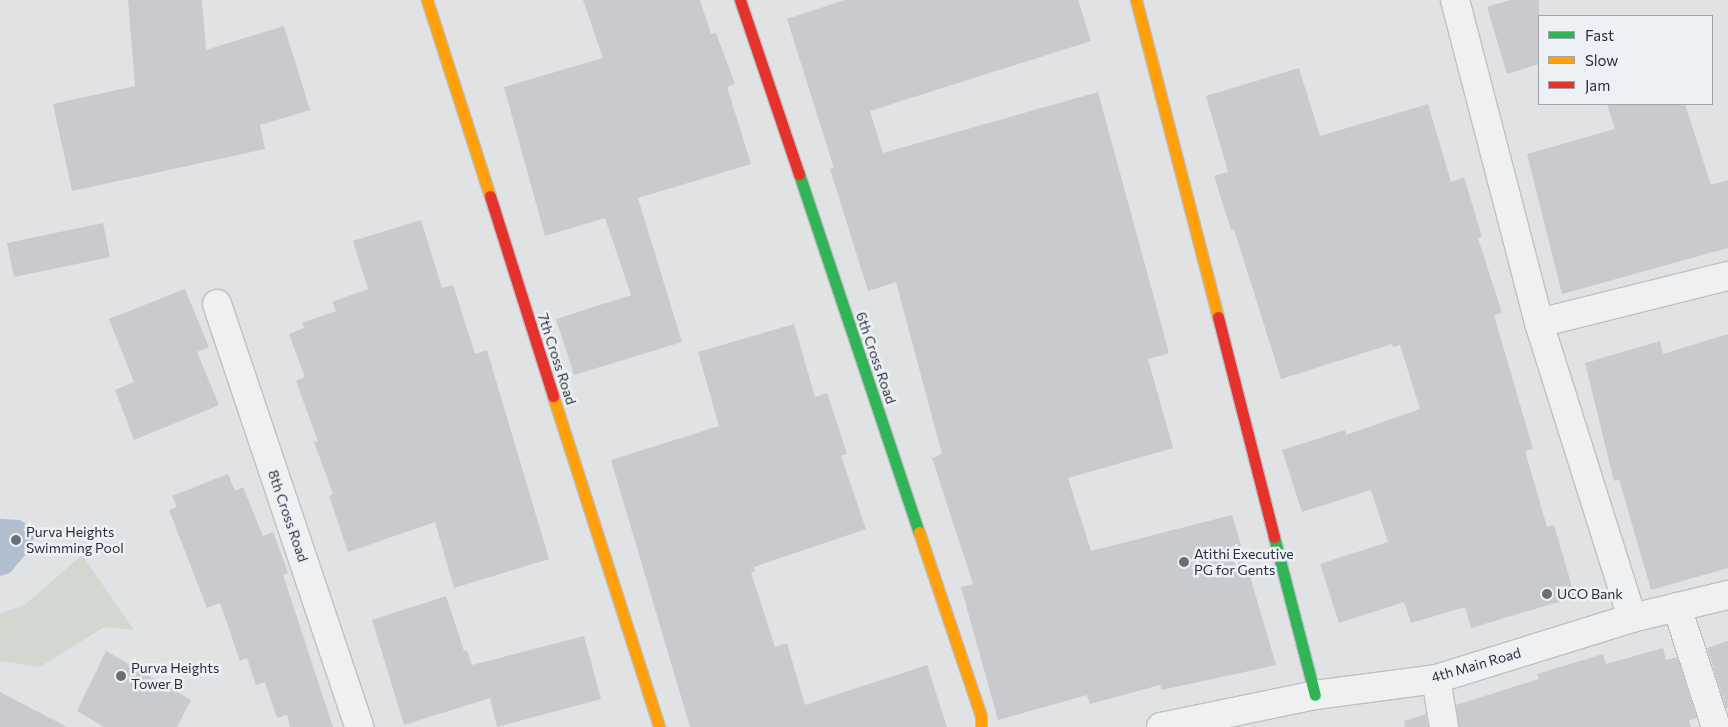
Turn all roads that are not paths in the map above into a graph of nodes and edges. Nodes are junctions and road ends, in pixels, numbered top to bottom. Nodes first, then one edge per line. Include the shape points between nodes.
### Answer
1 (427, 0) edge
2 (740, 0) edge
3 (1136, 0) edge
4 (1456, 0) edge
5 (1728, 276) edge
6 (217, 304) dead end
7 (1539, 323) junction
8 (1728, 595) edge
9 (1677, 607) junction
10 (1632, 618) junction
11 (1436, 679) junction
12 (1315, 695) junction
13 (359, 727) edge
14 (659, 727) edge
15 (981, 727) edge
16 (1164, 727) edge
17 (1444, 727) edge
18 (1716, 727) edge

1 - 14 main road, 7th Cross Road
2 - 15 main road, 6th Cross Road via 978,707
3 - 12 main road
4 - 7 street
5 - 7 street
6 - 13 street, 8th Cross Road
7 - 10 street
8 - 9 street, 4th Main Road
9 - 10 street, 4th Main Road
9 - 18 street
10 - 11 street, 4th Main Road
11 - 12 street, 4th Main Road
11 - 17 street
12 - 16 street, 4th Main Road

